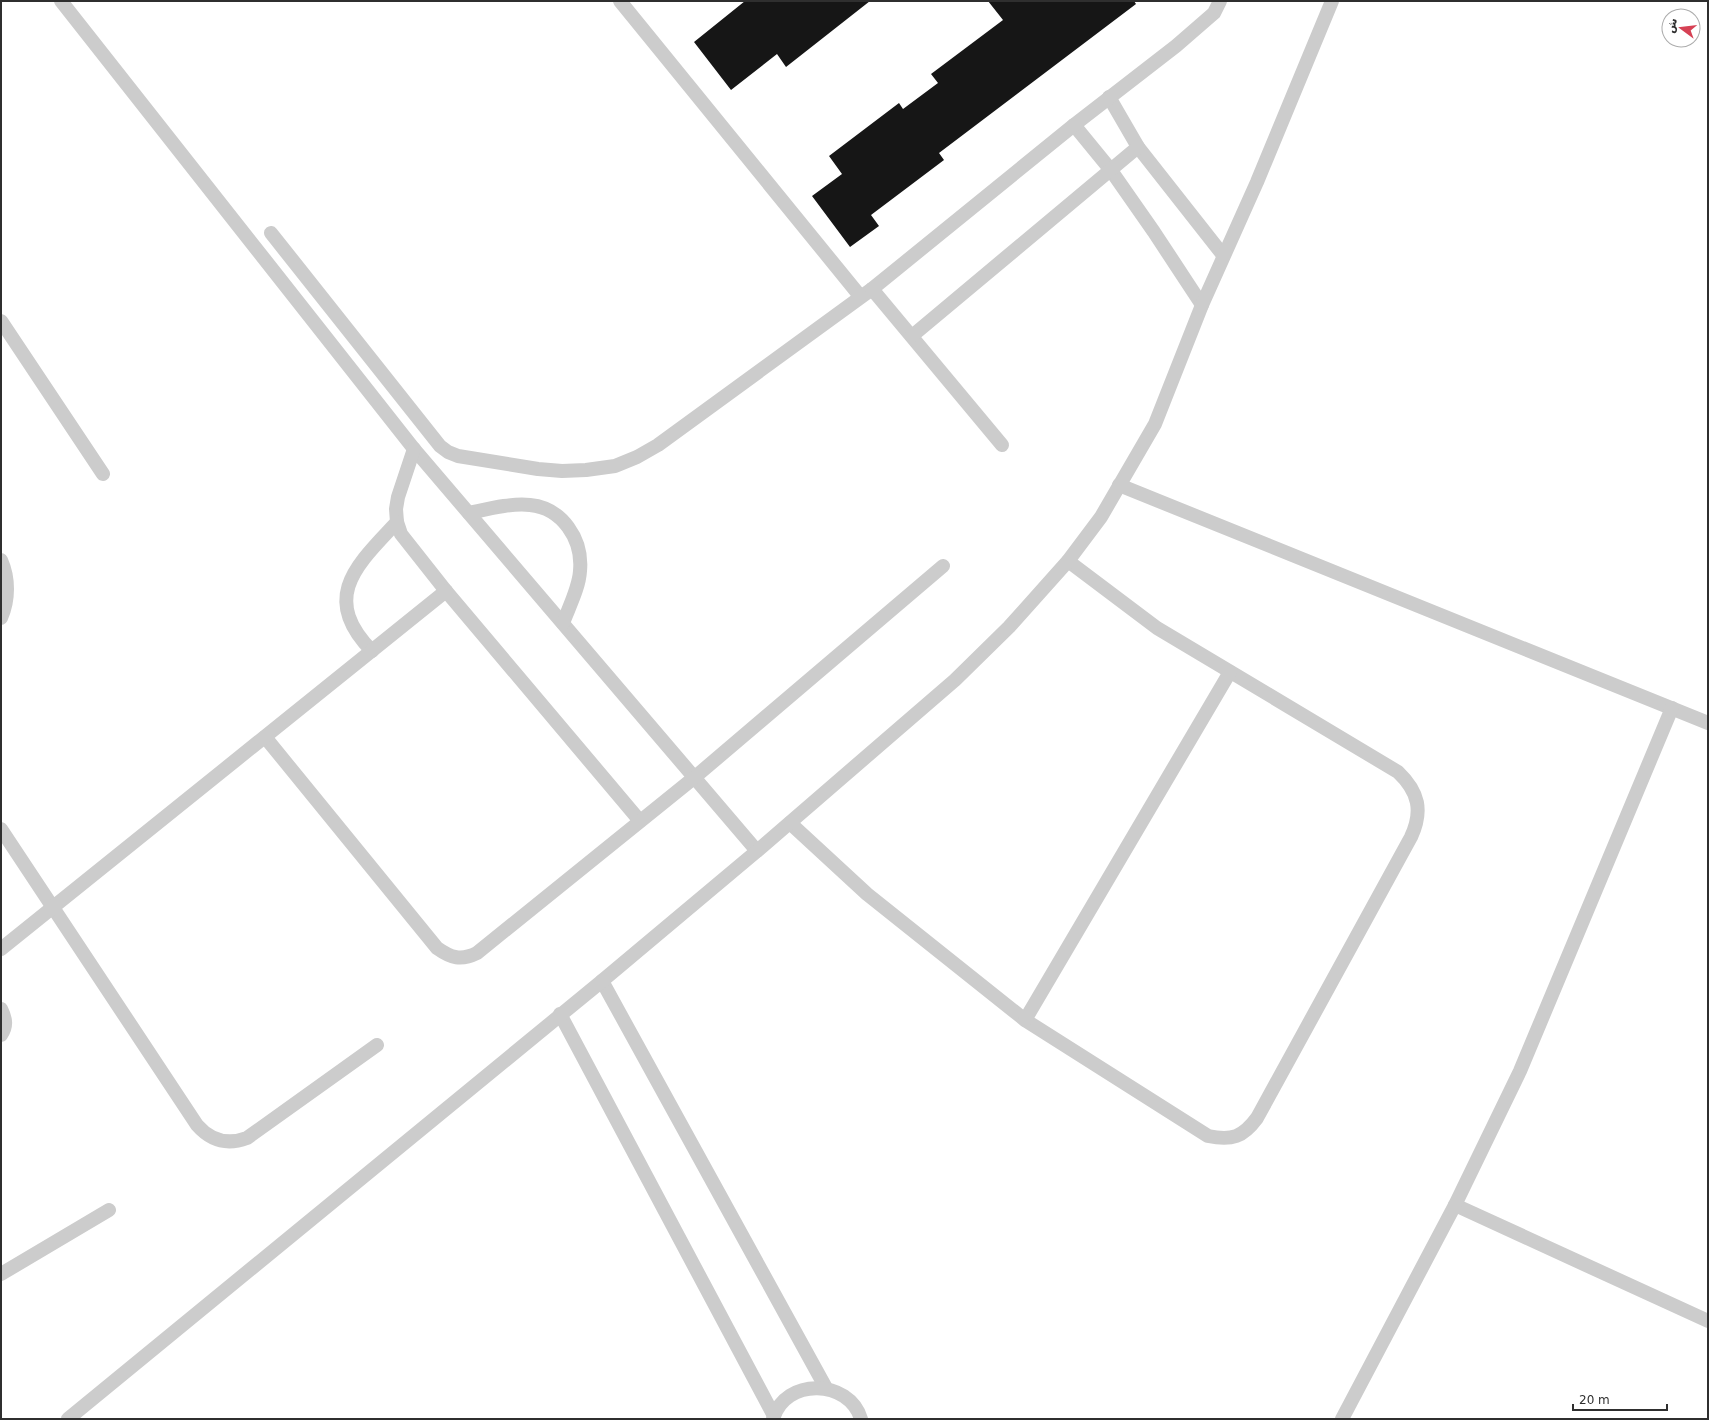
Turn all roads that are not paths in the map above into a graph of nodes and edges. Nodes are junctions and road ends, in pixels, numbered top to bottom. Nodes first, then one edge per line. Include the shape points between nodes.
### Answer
1 (61, 1) edge
2 (620, 1) edge
3 (1220, 1) edge
4 (1332, 1) edge
5 (1109, 97) junction
6 (1074, 125) junction
7 (1138, 147) junction
8 (1110, 169) junction
9 (271, 233) dead end
10 (1223, 254) junction
11 (872, 289) junction
12 (860, 296) junction
13 (1202, 305) junction
14 (1, 321) edge
15 (912, 336) junction
16 (1002, 445) dead end
17 (414, 449) junction
18 (103, 474) dead end
19 (1119, 485) junction
20 (469, 512) junction
21 (397, 522) junction
22 (1, 560) edge
23 (1068, 561) junction
24 (943, 566) dead end
25 (446, 591) junction
26 (1, 618) edge
27 (563, 623) junction
28 (372, 651) junction
29 (1230, 672) junction
30 (1672, 708) junction
31 (1707, 719) edge
32 (264, 737) junction
33 (695, 777) junction
34 (640, 822) junction
35 (790, 822) junction
36 (1, 829) edge
37 (757, 851) junction
38 (52, 908) junction
39 (1, 949) edge
40 (602, 981) junction
41 (1, 1009) edge
42 (560, 1014) junction
43 (1025, 1020) junction
44 (1, 1035) edge
45 (377, 1045) dead end
46 (1455, 1205) junction
47 (109, 1210) dead end
48 (1, 1274) edge
49 (1708, 1321) edge
50 (826, 1388) junction
51 (1347, 1417) edge
52 (774, 1418) edge
53 (68, 1419) edge
54 (862, 1419) edge

1 - 17 lane
2 - 12 lane
3 - 5 lane via 1214,12 1192,32
4 - 10 lane via 1257,182
5 - 6 lane
5 - 7 lane
6 - 8 lane
6 - 11 lane
7 - 8 lane
7 - 10 lane
8 - 13 lane
8 - 15 lane
9 - 12 lane via 440,446 458,456 538,469 586,470 615,466 638,457 658,445
10 - 13 lane
11 - 12 lane
11 - 15 lane
13 - 19 lane via 1155,424
14 - 18 lane
15 - 16 lane
17 - 20 lane
17 - 21 lane via 398,497
19 - 23 lane via 1100,517
19 - 30 lane
20 - 27 lane
20 - 27 lane via 530,505 545,508 559,516 577,542 580,557 580,572
21 - 25 lane via 401,534
21 - 28 lane via 362,560 347,586 346,600 353,627
22 - 26 lane via 7,595
23 - 29 lane via 1157,628
23 - 35 lane via 1009,627 955,680
24 - 33 lane
25 - 28 lane
25 - 34 lane
27 - 33 lane
28 - 32 lane
29 - 43 lane
29 - 43 lane via 1398,772 1413,790 1418,813 1411,837 1257,1118 1248,1129 1236,1137 1222,1139 1208,1136
30 - 31 lane
30 - 46 lane via 1520,1072
32 - 34 lane via 437,948 447,955 458,958 478,953
32 - 38 lane
33 - 34 lane
33 - 37 lane
35 - 37 lane
35 - 43 lane via 867,894
36 - 38 lane
37 - 40 lane
38 - 39 lane
38 - 45 lane via 197,1125 211,1137 229,1142 247,1138
40 - 42 lane
40 - 50 lane
41 - 44 lane via 6,1020 6,1028
42 - 52 lane
42 - 53 lane
46 - 49 lane
46 - 51 lane
47 - 48 lane
50 - 52 lane via 810,1388 795,1393 782,1403
50 - 54 lane via 841,1394 853,1404

